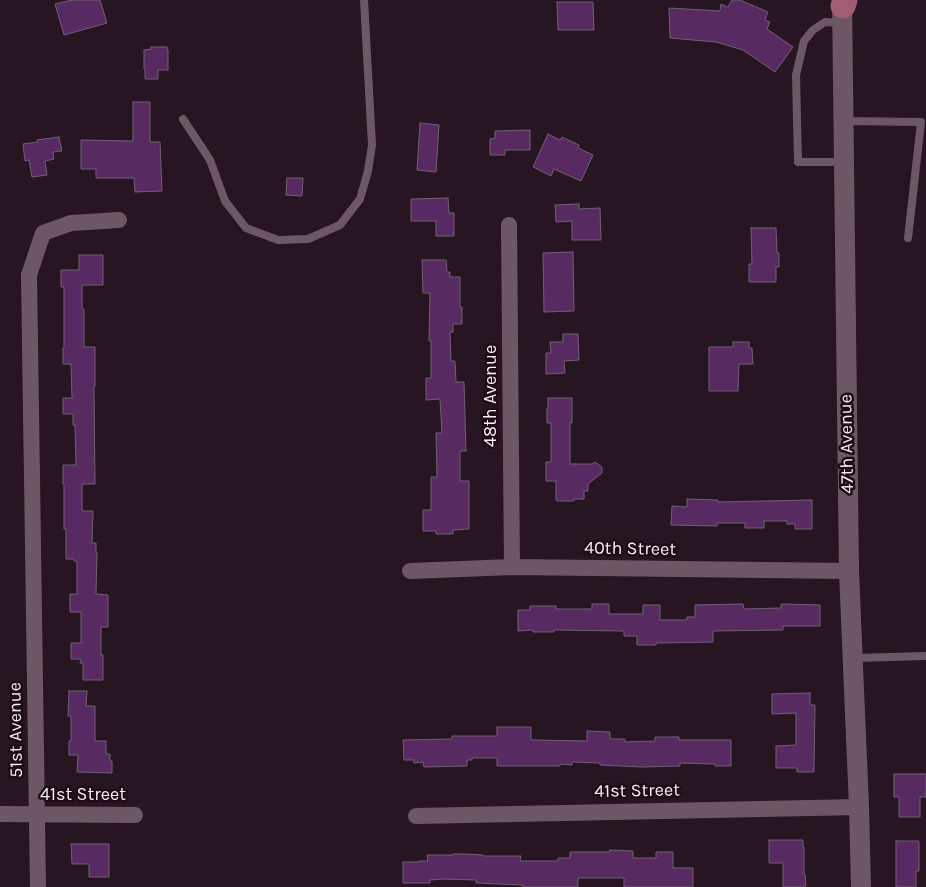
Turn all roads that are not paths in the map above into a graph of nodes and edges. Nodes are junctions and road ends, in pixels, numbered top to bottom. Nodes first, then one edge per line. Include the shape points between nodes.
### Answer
1 (364, 0) edge
2 (843, 7) edge
3 (183, 119) dead end
4 (844, 121) junction
5 (923, 121) edge
6 (844, 162) junction
7 (119, 220) dead end
8 (509, 225) dead end
9 (908, 238) dead end
10 (512, 567) junction
11 (410, 571) dead end
12 (849, 571) junction
13 (926, 656) edge
14 (853, 658) junction
15 (859, 807) junction
16 (0, 814) edge
17 (37, 815) junction
18 (135, 815) dead end
19 (416, 816) dead end
20 (38, 887) edge
21 (861, 887) edge

1 - 3 lane via 372,145 360,199 340,225 308,239 278,240 246,228 225,201 210,160
2 - 4 street, 47th Avenue
2 - 6 lane via 804,41 796,74 798,162
4 - 5 lane
4 - 6 street, 47th Avenue
5 - 9 lane
6 - 12 street, 47th Avenue
7 - 17 street, 51st Avenue via 71,222 43,233 29,275
8 - 10 street, 48th Avenue
10 - 11 street, 40th Street
10 - 12 street, 40th Street
12 - 14 street, 47th Avenue
13 - 14 lane
14 - 15 street, 47th Avenue
15 - 19 street, 41st Street
15 - 21 street, 47th Avenue
16 - 17 street, 41st Street
17 - 18 street, 41st Street
17 - 20 street, 51st Avenue

